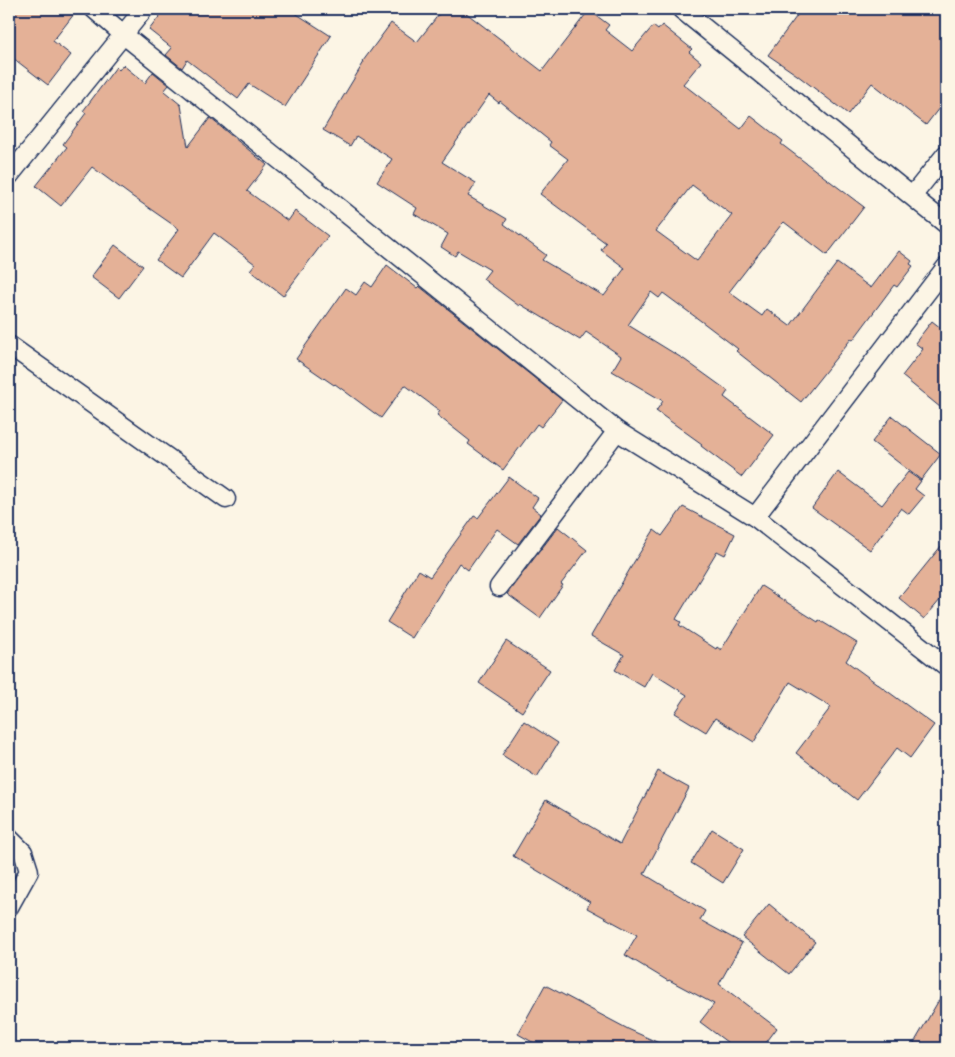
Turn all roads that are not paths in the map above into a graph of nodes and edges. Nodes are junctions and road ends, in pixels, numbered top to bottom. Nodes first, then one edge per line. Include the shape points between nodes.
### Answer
1 (94, 9) edge
2 (144, 9) edge
3 (681, 9) edge
4 (124, 35) junction
5 (946, 154) edge
6 (9, 176) edge
7 (913, 196) junction
8 (945, 222) edge
9 (946, 267) edge
10 (9, 345) edge
11 (617, 431) junction
12 (226, 499) dead end
13 (755, 517) junction
14 (499, 587) dead end
15 (946, 666) edge
16 (9, 838) edge
17 (9, 906) edge

1 - 4 street
2 - 4 street
3 - 7 street
4 - 6 street
4 - 11 street
5 - 7 street
7 - 8 street
9 - 13 street
10 - 12 street
11 - 13 street
11 - 14 street
13 - 15 street
16 - 17 street via 23,852 29,871

